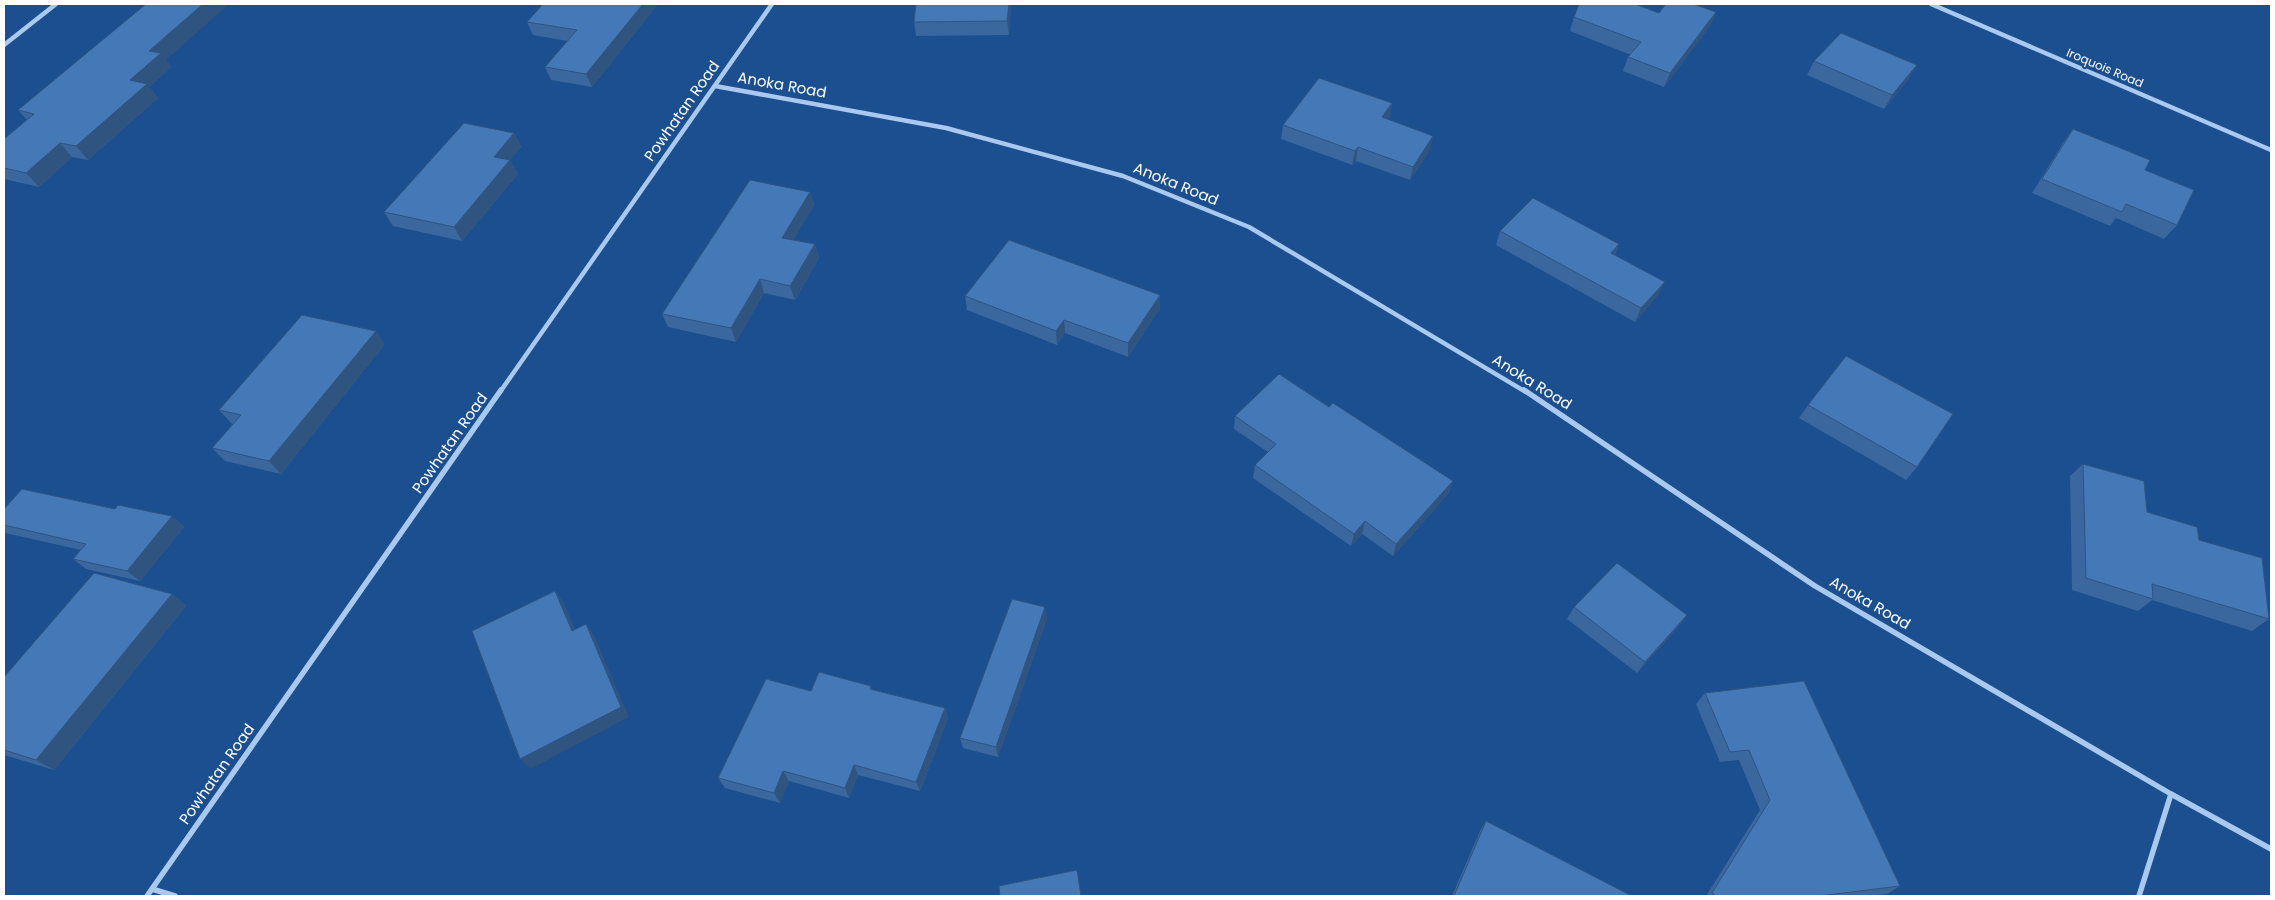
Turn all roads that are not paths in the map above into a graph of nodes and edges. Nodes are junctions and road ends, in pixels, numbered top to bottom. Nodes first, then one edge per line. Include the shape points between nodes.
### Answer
1 (56, 4) edge
2 (772, 4) edge
3 (1931, 4) edge
4 (4, 45) edge
5 (715, 86) junction
6 (2271, 150) edge
7 (2171, 794) junction
8 (2271, 850) edge
9 (152, 889) junction
10 (147, 896) edge
11 (175, 896) edge
12 (2139, 896) edge

1 - 4 street
2 - 5 street, Powhatan Road
3 - 6 street, Iroquois Road
5 - 7 street, Anoka Road via 946,128 1123,176 1250,227 1532,395 1815,586
5 - 9 street, Powhatan Road
7 - 8 street, Anoka Road
7 - 12 street
9 - 10 street, Powhatan Road
9 - 11 street

